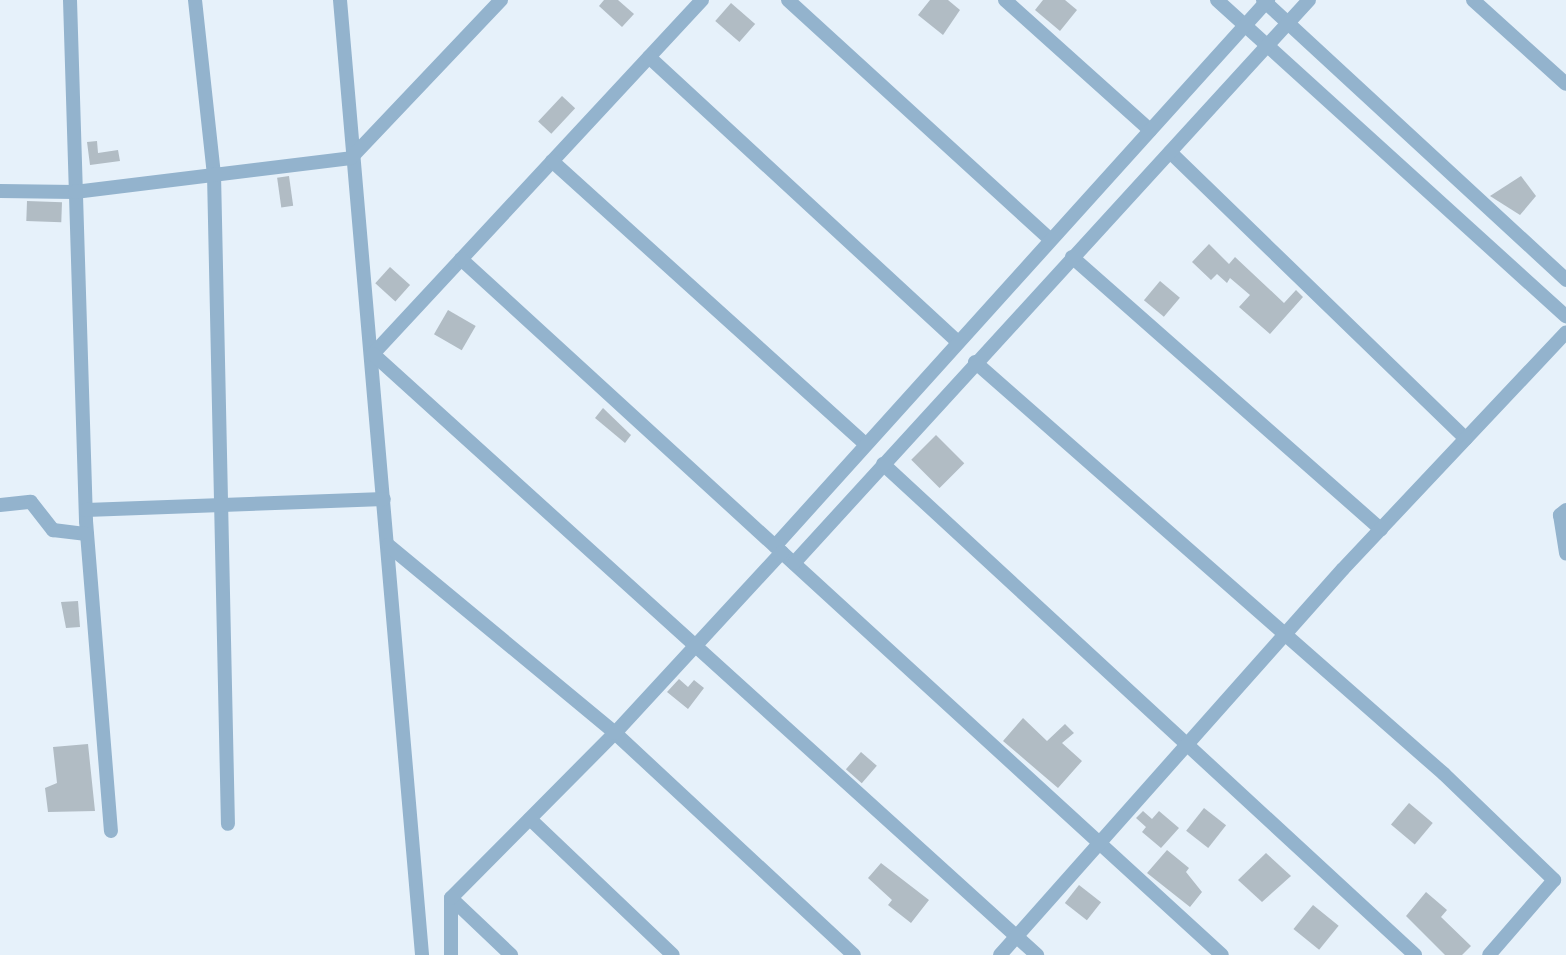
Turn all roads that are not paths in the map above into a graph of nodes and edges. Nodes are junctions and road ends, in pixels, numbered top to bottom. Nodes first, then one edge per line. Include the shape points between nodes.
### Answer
1 (70, 0) edge
2 (195, 0) edge
3 (354, 0) edge
4 (501, 0) edge
5 (702, 0) edge
6 (788, 0) edge
7 (1005, 0) edge
8 (1217, 0) edge
9 (1309, 0) edge
10 (1473, 0) edge
11 (1266, 1) edge
12 (341, 6) edge
13 (1288, 23) junction
14 (1246, 25) junction
15 (1269, 44) junction
16 (649, 57) junction
17 (1566, 84) edge
18 (1150, 130) junction
19 (1170, 152) junction
20 (351, 158) junction
21 (552, 161) junction
22 (214, 174) junction
23 (0, 191) edge
24 (75, 192) junction
25 (1050, 239) junction
26 (1072, 257) junction
27 (461, 259) junction
28 (1566, 280) edge
29 (1566, 316) edge
30 (1566, 332) edge
31 (957, 341) junction
32 (373, 354) junction
33 (975, 362) junction
34 (1466, 439) junction
35 (865, 444) junction
36 (883, 464) junction
37 (384, 499) junction
38 (0, 505) edge
39 (221, 505) junction
40 (86, 510) junction
41 (1566, 510) edge
42 (1381, 529) junction
43 (87, 534) junction
44 (388, 545) junction
45 (778, 549) junction
46 (1566, 554) edge
47 (794, 563) junction
48 (1285, 635) junction
49 (695, 644) junction
50 (615, 733) junction
51 (1191, 743) junction
52 (530, 819) junction
53 (228, 824) dead end
54 (111, 831) dead end
55 (1100, 844) junction
56 (451, 898) junction
57 (1018, 935) junction
58 (422, 955) edge
59 (451, 955) edge
60 (511, 955) edge
61 (673, 955) edge
62 (854, 955) edge
63 (1000, 955) edge
64 (1037, 955) edge
65 (1222, 955) edge
66 (1415, 955) edge
67 (1489, 955) edge

1 - 24 street
2 - 22 street
3 - 12 street
4 - 20 street
5 - 16 street
6 - 25 street
7 - 18 street
8 - 14 street
9 - 13 street
10 - 17 street
11 - 13 street
11 - 14 street
12 - 20 street
13 - 15 street
13 - 28 street
14 - 15 street
14 - 18 street
15 - 19 street
15 - 29 street
16 - 21 street
16 - 31 street
18 - 25 street
19 - 26 street
19 - 34 street
20 - 22 street
20 - 32 street
21 - 27 street
21 - 35 street
22 - 24 street
22 - 39 street
23 - 24 street
24 - 40 street
25 - 31 street
26 - 33 street
26 - 42 street
27 - 32 street
27 - 45 street
30 - 34 street
31 - 35 street
32 - 37 street
32 - 49 street
33 - 36 street
33 - 48 street
34 - 42 street
35 - 45 street
36 - 47 street
36 - 51 street
37 - 39 street
37 - 44 street
38 - 43 street via 31,502 53,530
39 - 40 street
39 - 53 street
40 - 43 street
41 - 46 street via 1560,515
42 - 48 street
43 - 54 street
44 - 50 street
44 - 58 street
45 - 47 street
45 - 49 street
47 - 55 street
48 - 51 street
48 - 67 street via 1554,880
49 - 50 street
49 - 57 street
50 - 52 street
50 - 62 street
51 - 55 street
51 - 66 street
52 - 56 street
52 - 61 street
55 - 57 street
55 - 65 street
56 - 59 street
56 - 60 street
57 - 63 street
57 - 64 street

